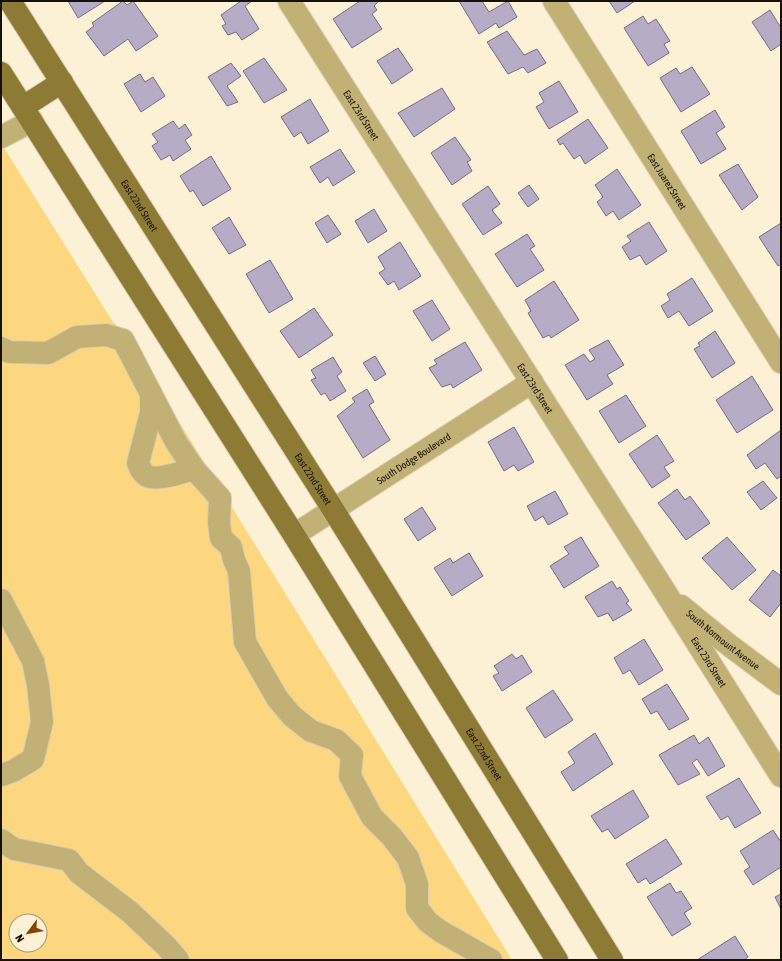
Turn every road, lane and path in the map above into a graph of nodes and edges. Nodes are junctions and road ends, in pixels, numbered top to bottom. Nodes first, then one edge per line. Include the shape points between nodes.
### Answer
1 (10, 1) edge
2 (289, 1) edge
3 (554, 1) edge
4 (1, 73) edge
5 (62, 82) junction
6 (27, 114) junction
7 (1, 137) edge
8 (1, 348) edge
9 (781, 362) edge
10 (532, 382) junction
11 (151, 394) junction
12 (194, 469) junction
13 (334, 511) junction
14 (294, 535) junction
15 (667, 594) junction
16 (1, 600) edge
17 (781, 684) edge
18 (1, 775) edge
19 (781, 776) edge
20 (1, 840) edge
21 (178, 960) edge
22 (492, 960) edge
23 (557, 960) edge
24 (612, 960) edge

1 - 5 main road, East 22nd Street
2 - 10 street, East 23rd Street
3 - 9 street, East Juarez Street
4 - 6 main road
5 - 6 main road
5 - 13 main road, East 22nd Street
6 - 7 street
6 - 14 main road
8 - 11 street via 9,352 48,353 77,337 106,335 123,340
10 - 13 street, South Dodge Boulevard
10 - 15 street, East 23rd Street
11 - 12 street via 176,442
11 - 12 street via 150,413 138,463 141,470 148,476 163,477
12 - 22 street via 220,498 221,538 231,547 239,571 245,642 277,698 292,716 310,731 336,740 352,755 350,776 372,817 408,858 417,884 417,908 428,922 440,932
13 - 14 street, South Dodge Boulevard
13 - 24 main road, East 22nd Street
14 - 23 main road
15 - 17 street, South Normount Avenue
15 - 19 street, East 23rd Street
16 - 18 street via 33,661 42,722 33,759
20 - 21 street via 14,849 69,860 79,873 130,912

